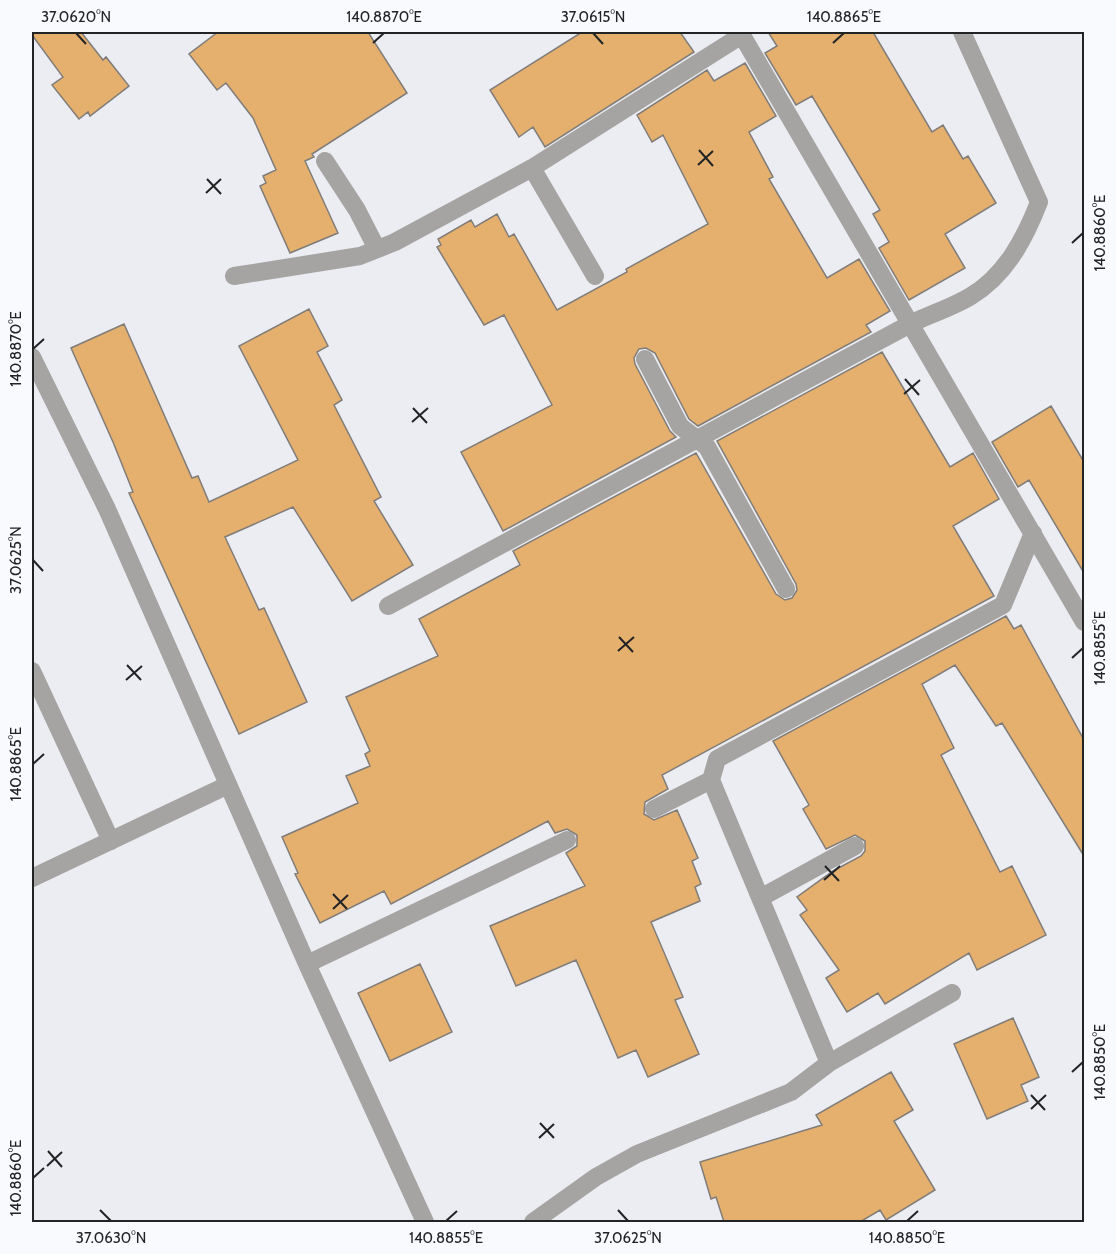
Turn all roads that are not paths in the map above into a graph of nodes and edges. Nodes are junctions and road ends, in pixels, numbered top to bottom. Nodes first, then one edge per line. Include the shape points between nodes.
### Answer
1 (962, 32) edge
2 (741, 34) edge
3 (325, 161) dead end
4 (532, 168) junction
5 (377, 249) junction
6 (234, 276) dead end
7 (595, 276) dead end
8 (912, 323) junction
9 (645, 358) dead end
10 (34, 369) edge
11 (697, 439) junction
12 (1033, 533) junction
13 (786, 589) dead end
14 (388, 606) dead end
15 (1084, 622) edge
16 (32, 670) edge
17 (711, 780) junction
18 (228, 785) junction
19 (654, 809) dead end
20 (567, 840) dead end
21 (111, 841) junction
22 (855, 846) dead end
23 (32, 878) edge
24 (760, 898) junction
25 (307, 964) junction
26 (952, 993) dead end
27 (829, 1063) junction
28 (425, 1222) edge
29 (533, 1222) edge

1 - 8 street via 1040,202 1027,234 1009,262 973,295
2 - 4 street
2 - 8 street
3 - 5 street
4 - 5 street
4 - 7 street
5 - 6 street via 317,265
8 - 11 street
8 - 12 street
9 - 11 street via 680,426
10 - 18 street via 107,509
11 - 13 street via 707,447
11 - 14 street
12 - 15 street
12 - 17 street via 1003,605 717,759
16 - 21 street
17 - 19 street
17 - 24 street
18 - 21 street
18 - 25 street
20 - 25 street
21 - 23 street
22 - 24 street
24 - 27 street
25 - 28 street
26 - 27 street
27 - 29 street via 791,1092 637,1154 596,1177

